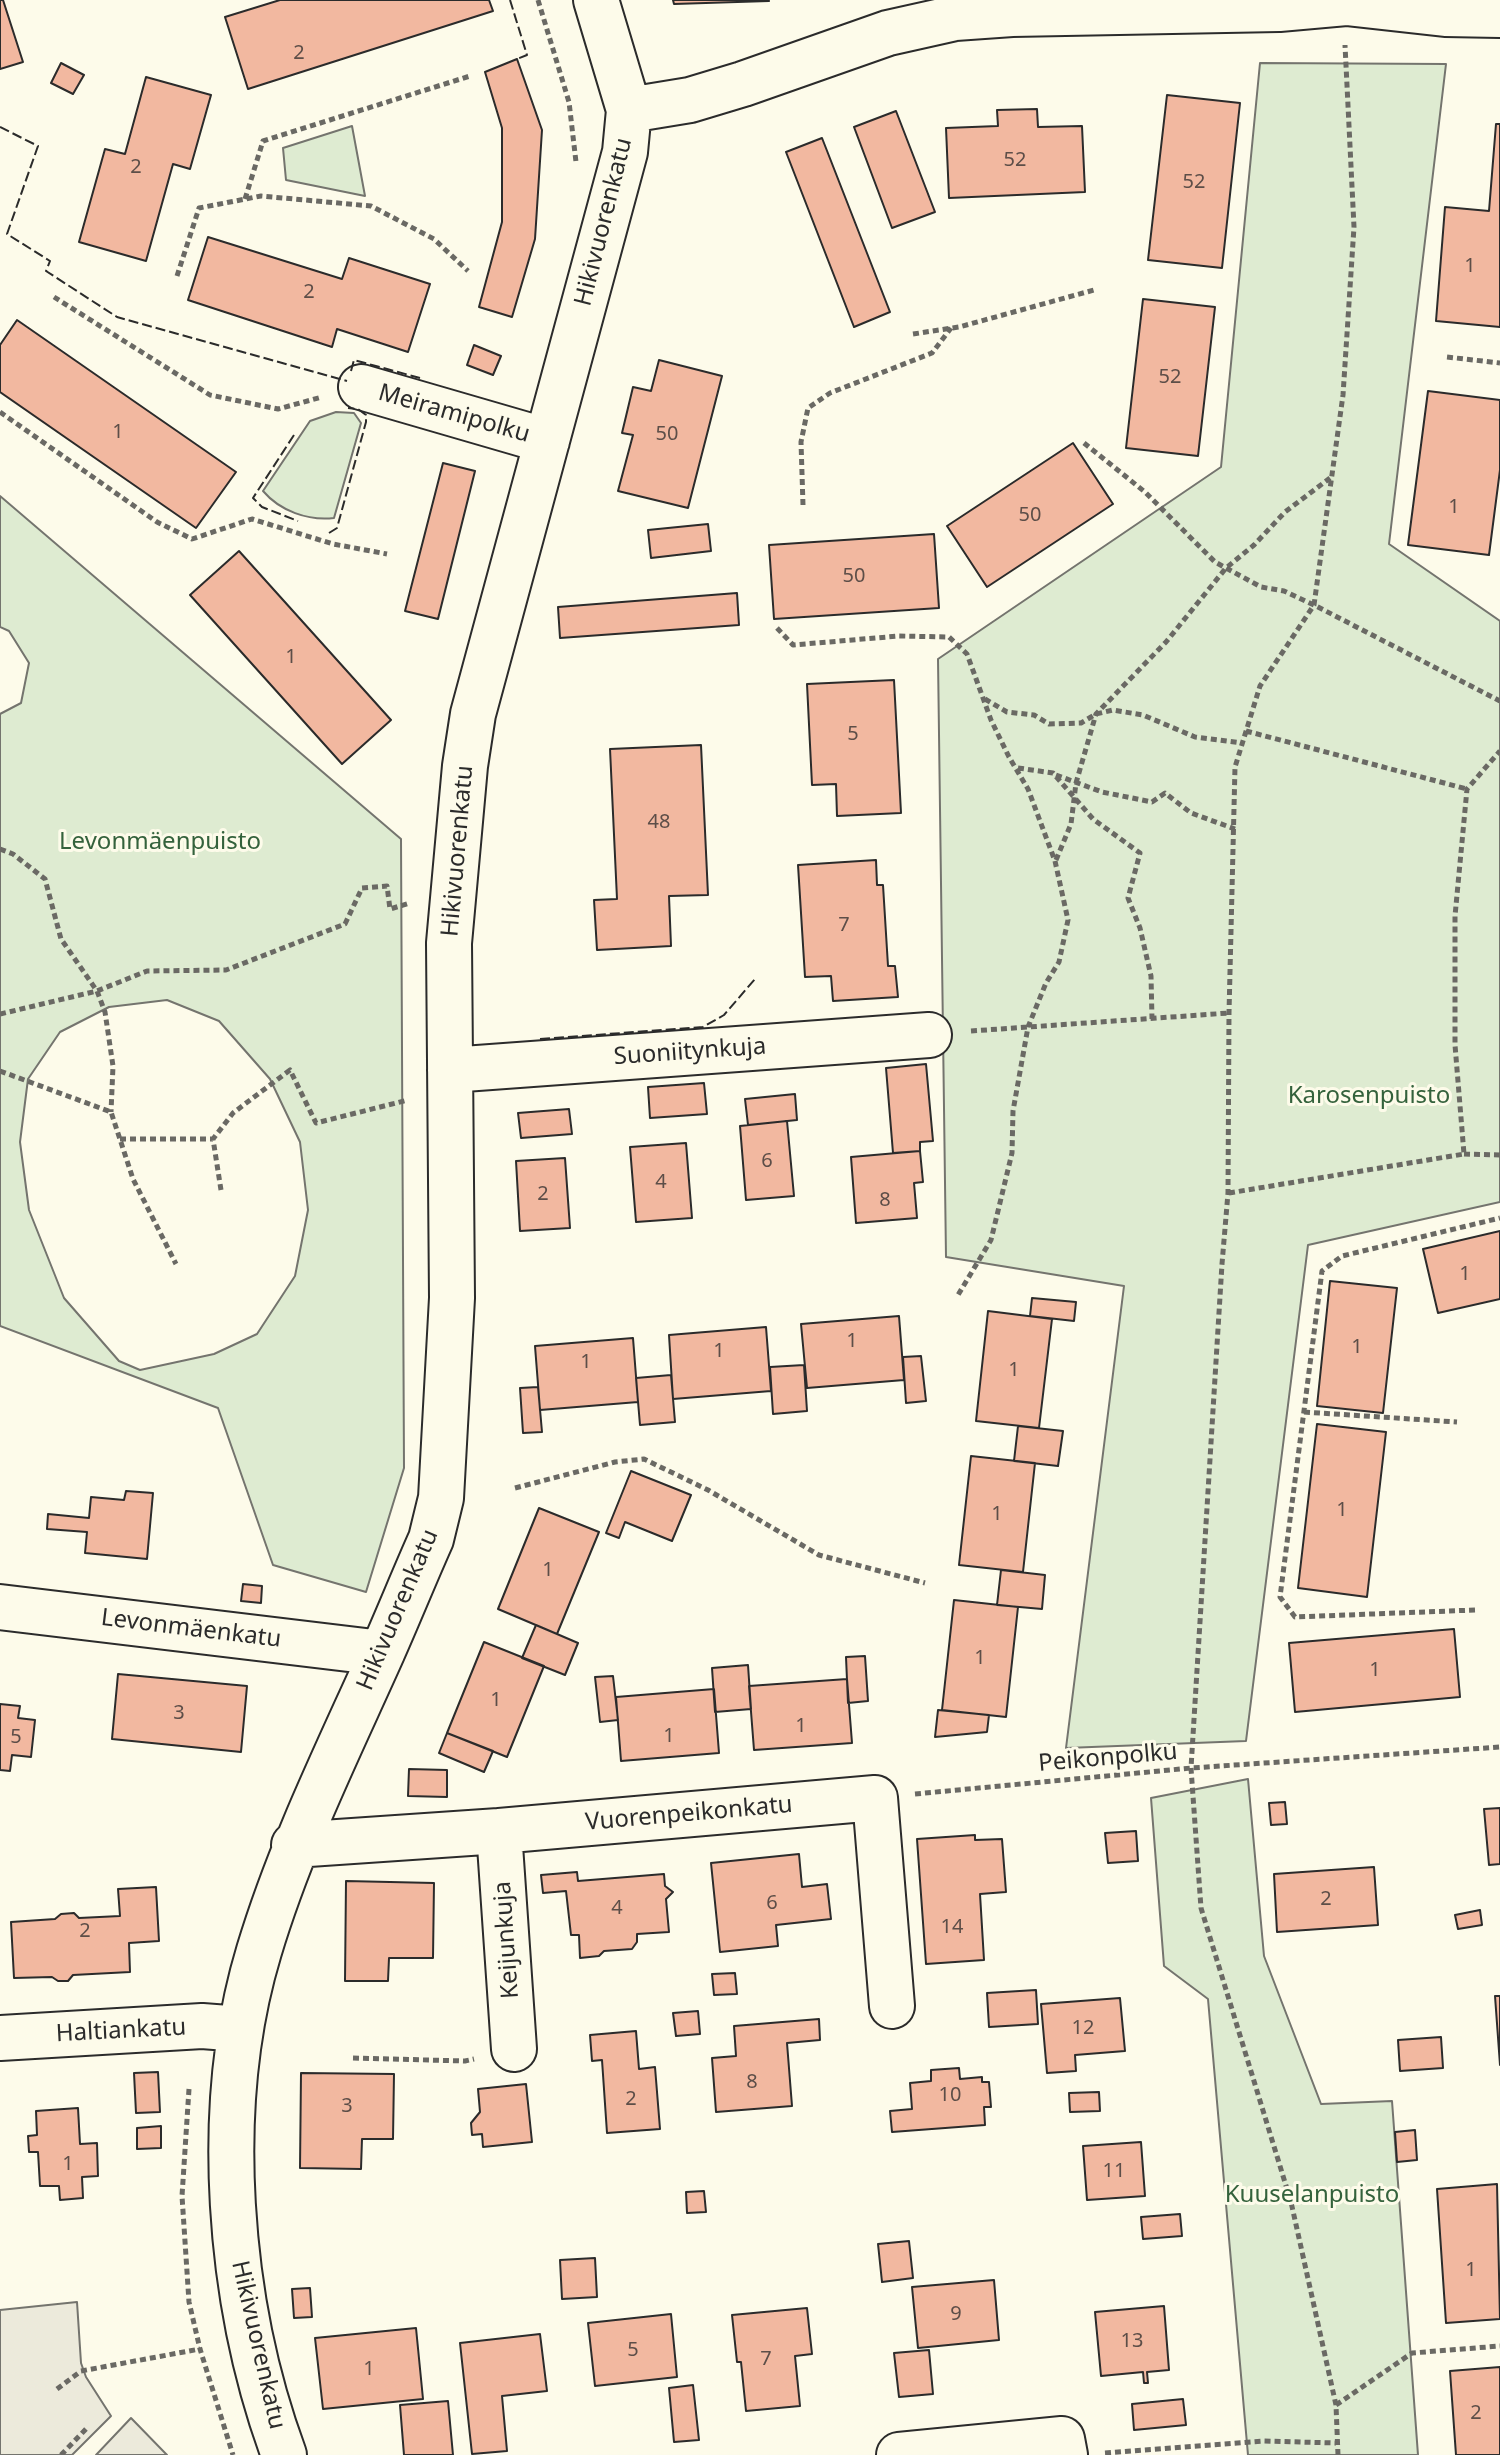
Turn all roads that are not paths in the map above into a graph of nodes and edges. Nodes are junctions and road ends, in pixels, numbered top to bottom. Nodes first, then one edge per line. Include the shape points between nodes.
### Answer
1 (596, 0) edge
2 (1500, 15) edge
3 (629, 110) junction
4 (361, 387) road end
5 (547, 441) junction
6 (929, 1035) road end
7 (435, 1084) junction
8 (0, 1607) edge
9 (382, 1653) junction
10 (499, 1831) junction
11 (294, 1845) junction
12 (892, 2006) dead end
13 (221, 2028) junction
14 (0, 2038) edge
15 (514, 2049) road end
16 (1081, 2454) edge
17 (284, 2455) edge
18 (899, 2455) edge

1 - 3 street
2 - 3 street, Hikivuorenkatu via 1445,14 1346,24 1279,9 955,18 888,33 690,100
3 - 5 street, Hikivuorenkatu via 625,152
4 - 5 street, Meiramipolku
5 - 7 street, Hikivuorenkatu via 473,714
6 - 7 street, Suoniitynkuja
7 - 9 street, Hikivuorenkatu via 452,1298 441,1498 431,1539
8 - 9 street, Levonmäenkatu
9 - 11 street, Hikivuorenkatu
10 - 11 street, Vuorenpeikonkatu
10 - 12 street, Vuorenpeikonkatu via 875,1798
10 - 15 street, Keijunkuja
11 - 13 street, Hikivuorenkatu via 258,1953
13 - 14 street, Haltiankatu
13 - 17 street, Hikivuorenkatu via 241,2295
16 - 18 street via 1062,2439

